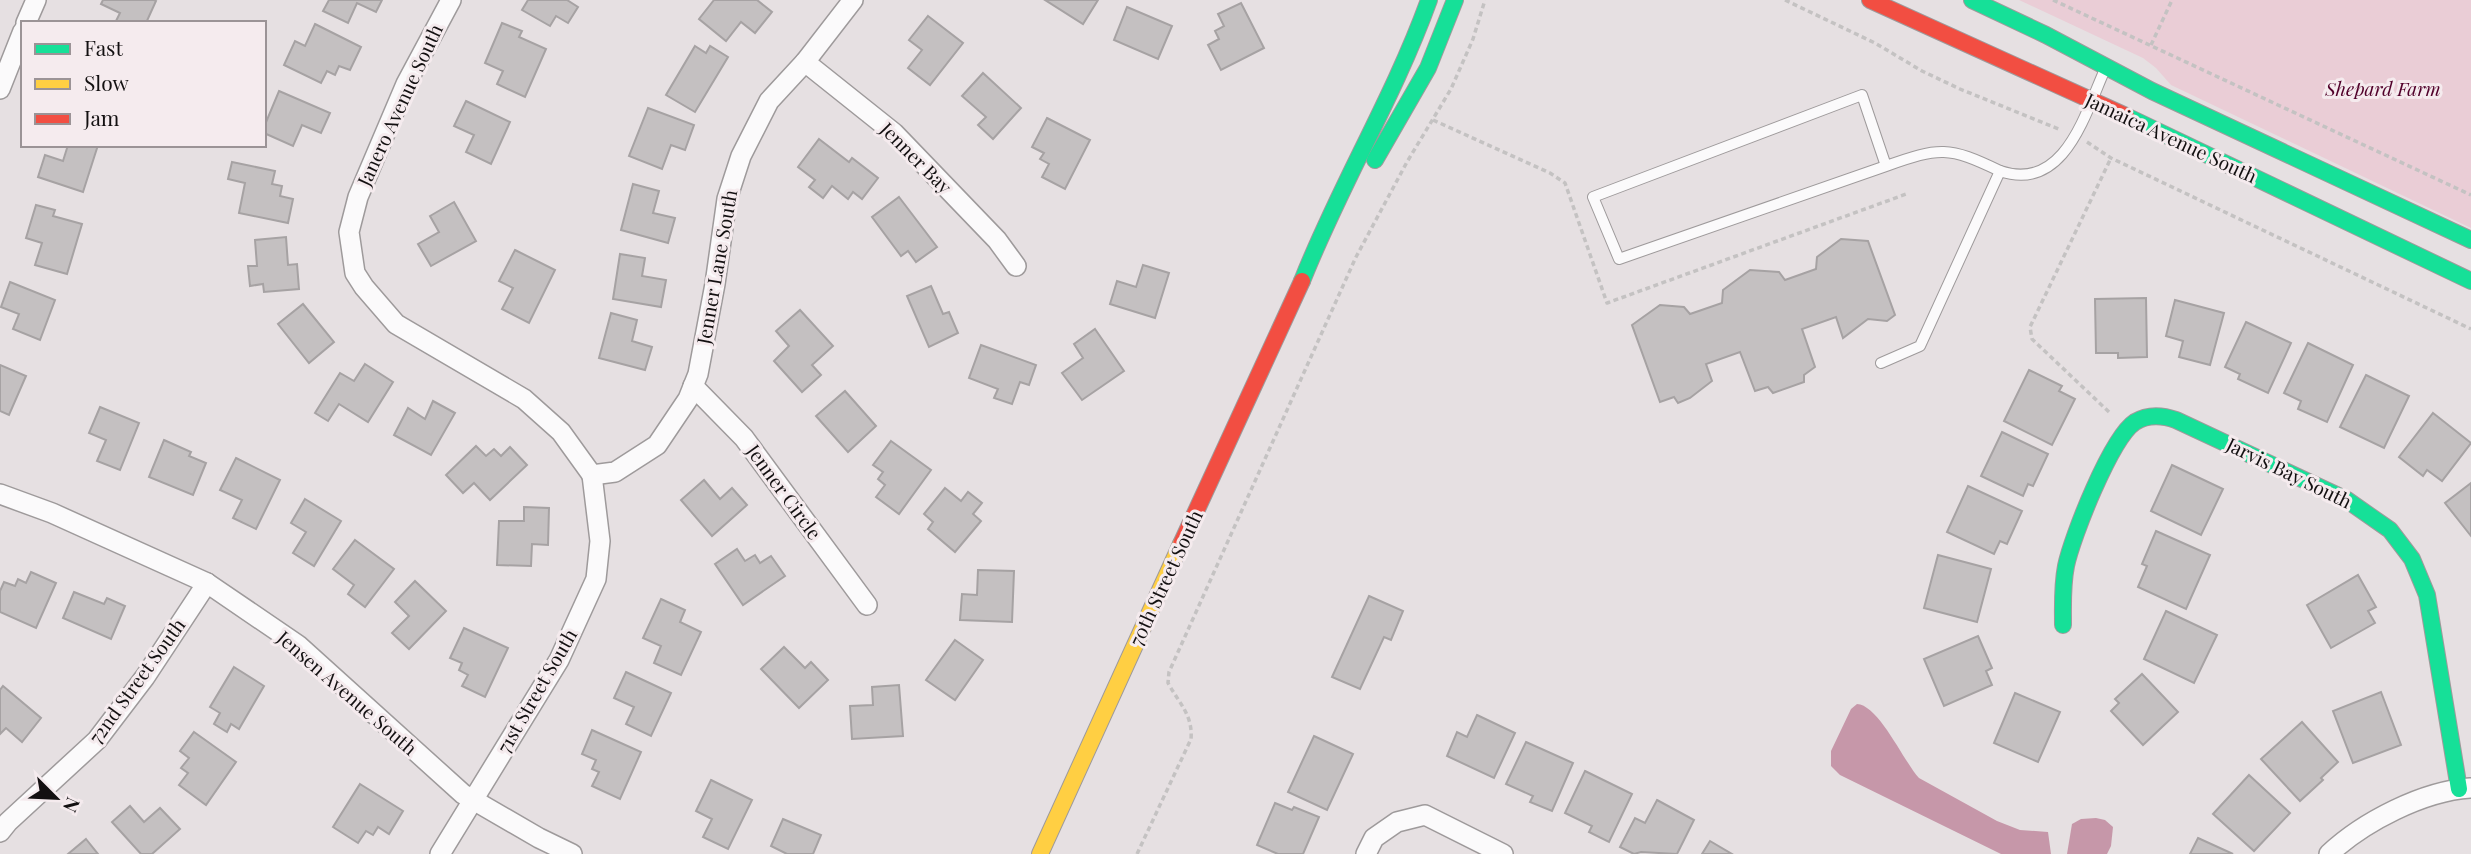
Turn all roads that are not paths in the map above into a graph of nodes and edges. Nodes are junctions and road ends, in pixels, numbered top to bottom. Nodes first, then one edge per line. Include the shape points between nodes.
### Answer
1 (36, 0) edge
2 (450, 0) edge
3 (853, 0) edge
4 (1429, 0) edge
5 (1455, 0) edge
6 (1870, 0) edge
7 (1972, 0) edge
8 (27, 21) edge
9 (21, 36) edge
10 (806, 62) junction
11 (2106, 67) junction
12 (0, 89) edge
13 (2091, 100) junction
14 (1886, 166) junction
15 (2000, 171) junction
16 (2471, 240) edge
17 (1016, 266) dead end
18 (2471, 281) edge
19 (1293, 302) junction
20 (1881, 363) dead end
21 (693, 386) junction
22 (592, 475) junction
23 (0, 494) edge
24 (207, 583) junction
25 (867, 605) dead end
26 (2063, 625) dead end
27 (2465, 789) edge
28 (472, 800) junction
29 (0, 832) edge
30 (440, 854) edge
31 (572, 854) edge
32 (1040, 854) edge
33 (1367, 854) edge
34 (1503, 854) edge
35 (2329, 854) edge

1 - 8 street
2 - 22 street, Janero Avenue South via 406,84 358,197 349,232 355,273 396,324 524,399 561,432
3 - 10 street, Jenner Lane South
4 - 19 street, 70th Street South via 1415,40 1321,233
5 - 19 street, 70th Street South via 1428,68
6 - 13 street, Jamaica Avenue South
7 - 11 street, Jamaica Avenue South
9 - 12 street
10 - 17 street, Jenner Bay via 894,133 997,240
10 - 21 street, Jenner Lane South via 769,102 741,156 727,199
11 - 13 lane
11 - 16 street, Jamaica Avenue South
13 - 15 lane via 2062,156 2041,171 2021,175
13 - 18 street, Jamaica Avenue South
14 - 14 lane via 1619,259 1593,197 1862,95
14 - 15 lane via 1926,152 1948,151
15 - 20 lane via 1920,346
19 - 32 street, 70th Street South
21 - 22 street, Jenner Lane South via 657,445 615,472
21 - 25 street, Jenner Circle via 744,438
22 - 28 street, 71st Street South via 600,541 596,579 559,660
23 - 24 street, Jensen Avenue South
24 - 28 street, Jensen Avenue South via 298,645
24 - 29 street, 72nd Street South via 97,740
26 - 27 street, Jarvis Bay South via 2070,550 2115,447 2126,429 2139,420 2155,415 2176,420 2347,500 2390,530 2412,558 2427,596
27 - 35 street via 2397,810 2353,834
28 - 30 street, 71st Street South
28 - 31 street, Jensen Avenue South
33 - 34 street via 1374,838 1397,821 1425,815

